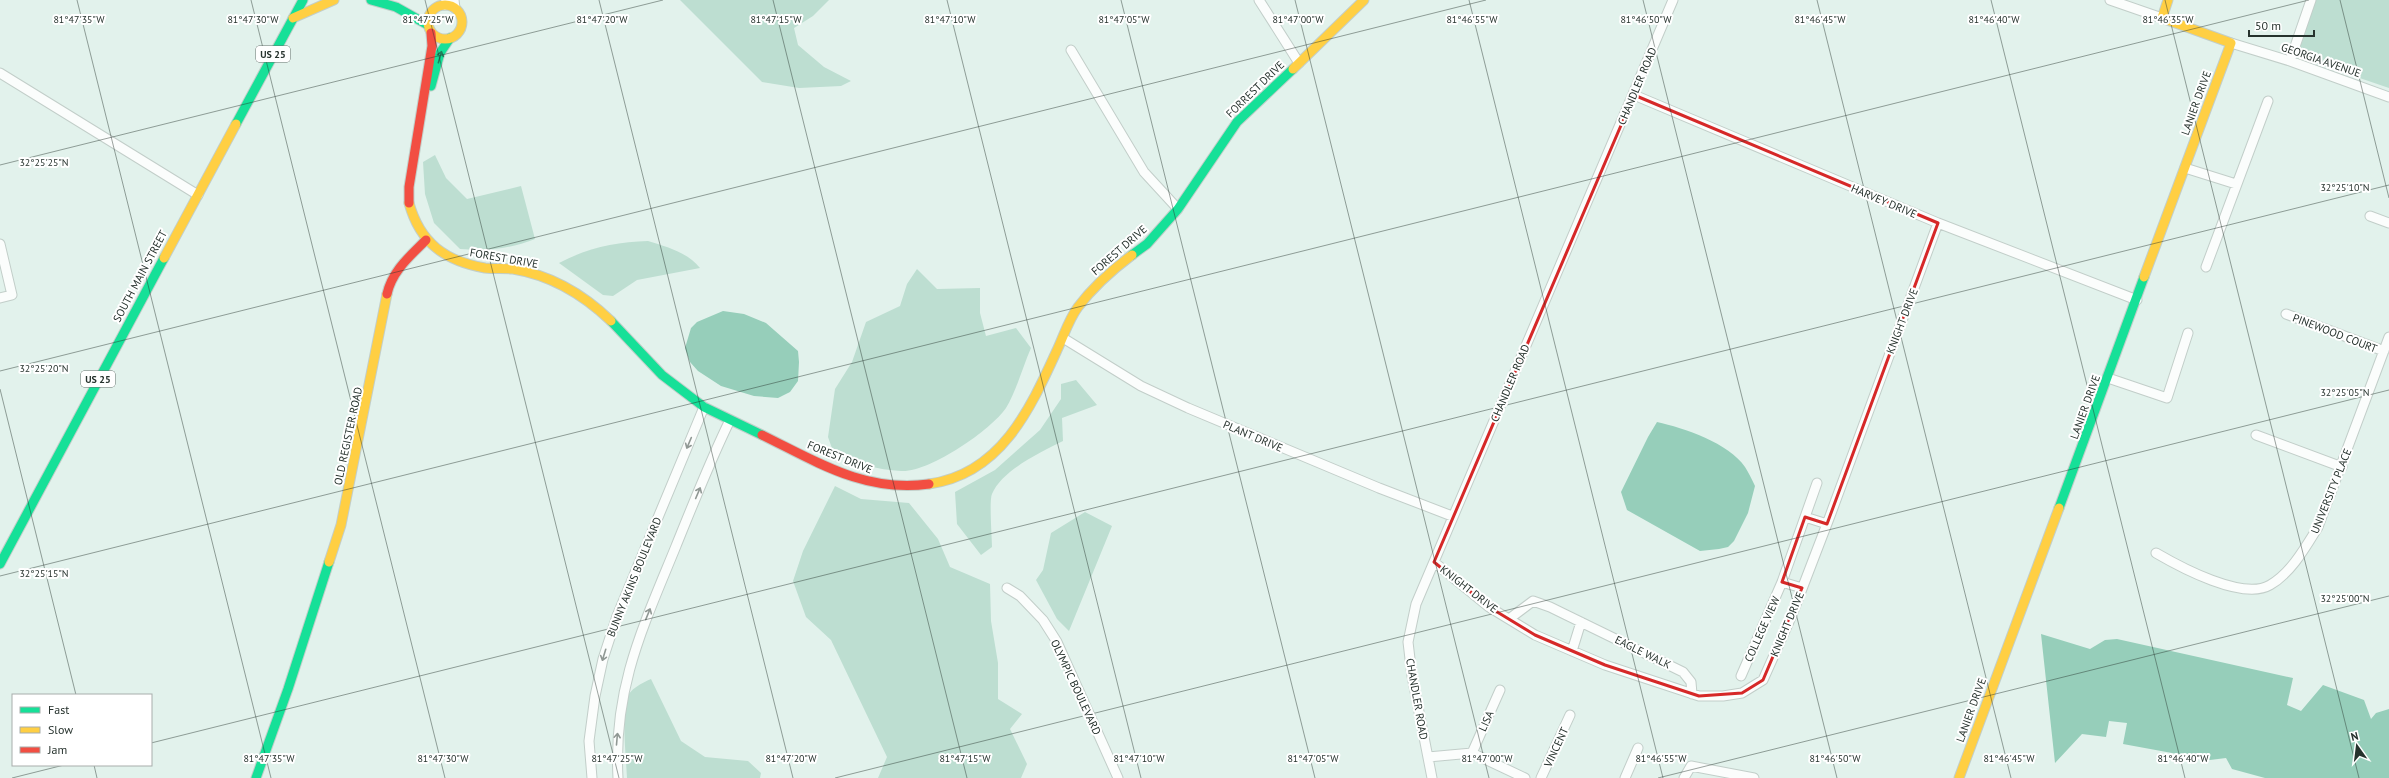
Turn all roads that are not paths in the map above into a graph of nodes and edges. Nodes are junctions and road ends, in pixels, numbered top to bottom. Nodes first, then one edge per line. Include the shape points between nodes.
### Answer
1 (303, 0) edge
2 (334, 0) edge
3 (371, 0) edge
4 (1259, 0) edge
5 (1364, 0) edge
6 (1673, 0) edge
7 (2110, 0) edge
8 (2168, 0) edge
9 (2311, 0) edge
10 (443, 4) edge
11 (454, 4) edge
12 (396, 7) junction
13 (293, 18) junction
14 (2162, 18) junction
15 (430, 29) junction
16 (450, 38) junction
17 (2231, 44) junction
18 (1071, 50) dead end
19 (2290, 62) junction
20 (1299, 63) junction
21 (0, 73) edge
22 (1634, 95) junction
23 (2389, 97) edge
24 (2268, 101) dead end
25 (424, 104) junction
26 (2185, 168) junction
27 (2236, 184) junction
28 (198, 195) junction
29 (1178, 209) junction
30 (2370, 216) dead end
31 (1938, 223) junction
32 (2389, 223) edge
33 (426, 240) junction
34 (0, 244) edge
35 (2206, 267) dead end
36 (0, 298) edge
37 (2137, 300) junction
38 (2286, 314) dead end
39 (2188, 333) dead end
40 (2389, 337) edge
41 (1063, 338) junction
42 (2384, 351) junction
43 (2108, 378) junction
44 (704, 408) junction
45 (730, 420) junction
46 (2256, 435) dead end
47 (2342, 467) junction
48 (1817, 483) dead end
49 (1452, 516) junction
50 (1805, 518) junction
51 (1827, 524) junction
52 (2156, 554) dead end
53 (1434, 562) junction
54 (0, 564) edge
55 (1782, 582) junction
56 (1007, 588) dead end
57 (1802, 588) junction
58 (1509, 619) junction
59 (1582, 622) junction
60 (1572, 651) junction
61 (1741, 676) dead end
62 (1500, 690) dead end
63 (1692, 694) junction
64 (1570, 715) dead end
65 (1638, 748) dead end
66 (1472, 753) junction
67 (1428, 758) junction
68 (256, 778) edge
69 (592, 778) edge
70 (618, 778) edge
71 (1118, 778) edge
72 (1432, 778) edge
73 (1525, 778) edge
74 (1541, 778) edge
75 (1625, 778) edge
76 (1684, 778) edge
77 (1754, 778) edge
78 (1959, 778) edge

1 - 13 street, SOUTH MAIN STREET / US 25
2 - 13 street
3 - 12 street
4 - 20 street
5 - 20 street, FORREST DRIVE
6 - 22 street, CHANDLER ROAD
7 - 14 street, GEORGIA AVENUE
8 - 14 street
9 - 19 street
10 - 11 street
10 - 12 street via 427,9
10 - 15 street via 430,14
11 - 16 street via 462,25 458,33
12 - 15 street
13 - 28 street, SOUTH MAIN STREET / US 25
14 - 17 street, GEORGIA AVENUE
15 - 16 street via 439,38
15 - 25 street via 432,46
25 -> 16 street via 440,54
17 - 19 street, GEORGIA AVENUE
17 - 26 street, LANIER DRIVE
18 - 29 street via 1144,172
19 - 23 street, GEORGIA AVENUE
20 - 29 street, FORREST DRIVE via 1237,122
21 - 28 street
22 - 31 street, HARVEY DRIVE
22 - 49 street, CHANDLER ROAD
24 - 27 street
25 - 33 street via 409,198 413,217
26 - 27 street
26 - 37 street, LANIER DRIVE
27 - 35 street
28 - 54 street, SOUTH MAIN STREET / US 25
29 - 41 street, FOREST DRIVE via 1148,244 1097,285 1077,308
30 - 32 street
31 - 37 street, HARVEY DRIVE
31 - 51 street, KNIGHT DRIVE
33 - 44 street, FOREST DRIVE via 460,262 536,275 561,284 610,320 662,375
33 - 68 street, OLD REGISTER ROAD via 402,263 389,286 341,525
34 - 36 street via 12,295
37 - 43 street, LANIER DRIVE
38 - 42 street, PINEWOOD COURT
39 - 43 street via 2166,398
40 - 42 street, UNIVERSITY PLACE
41 - 45 street, FOREST DRIVE via 1034,400 1017,428 1000,448 971,470 937,483 908,487 866,482
41 - 49 street, PLANT DRIVE via 1141,386 1188,408 1378,488
42 - 47 street, UNIVERSITY PLACE
43 - 78 street, LANIER DRIVE
44 - 45 street, FOREST DRIVE
44 -> 69 street, BUNNY AKINS BOULEVARD via 617,616 603,659 589,741
70 -> 45 street via 616,744 621,704 635,644
46 - 47 street
47 - 52 street, UNIVERSITY PLACE via 2318,527 2302,553 2281,577 2268,586 2248,590 2231,586 2179,566
48 - 50 street, COLLEGE VIEW
49 - 53 street, CHANDLER ROAD
50 - 51 street
50 - 55 street, COLLEGE VIEW
51 - 57 street, KNIGHT DRIVE
53 - 58 street, KNIGHT DRIVE via 1489,607
53 - 67 street, CHANDLER ROAD via 1416,604 1408,642
55 - 57 street, COLLEGE VIEW
55 - 61 street, COLLEGE VIEW
56 - 71 street, OLYMPIC BOULEVARD via 1020,596 1042,620 1057,642
57 - 63 street, KNIGHT DRIVE via 1763,680 1742,693 1723,696
58 - 59 street, EAGLE WALK via 1533,601
58 - 60 street, KNIGHT DRIVE via 1535,635
59 - 60 street
59 - 63 street, EAGLE WALK via 1683,672 1691,682
60 - 63 street, KNIGHT DRIVE via 1605,665
62 - 66 street, LISA
64 - 74 street, VINCENT
65 - 75 street
66 - 67 street
66 - 73 street
67 - 72 street, CHANDLER ROAD
76 - 77 street via 1691,766

